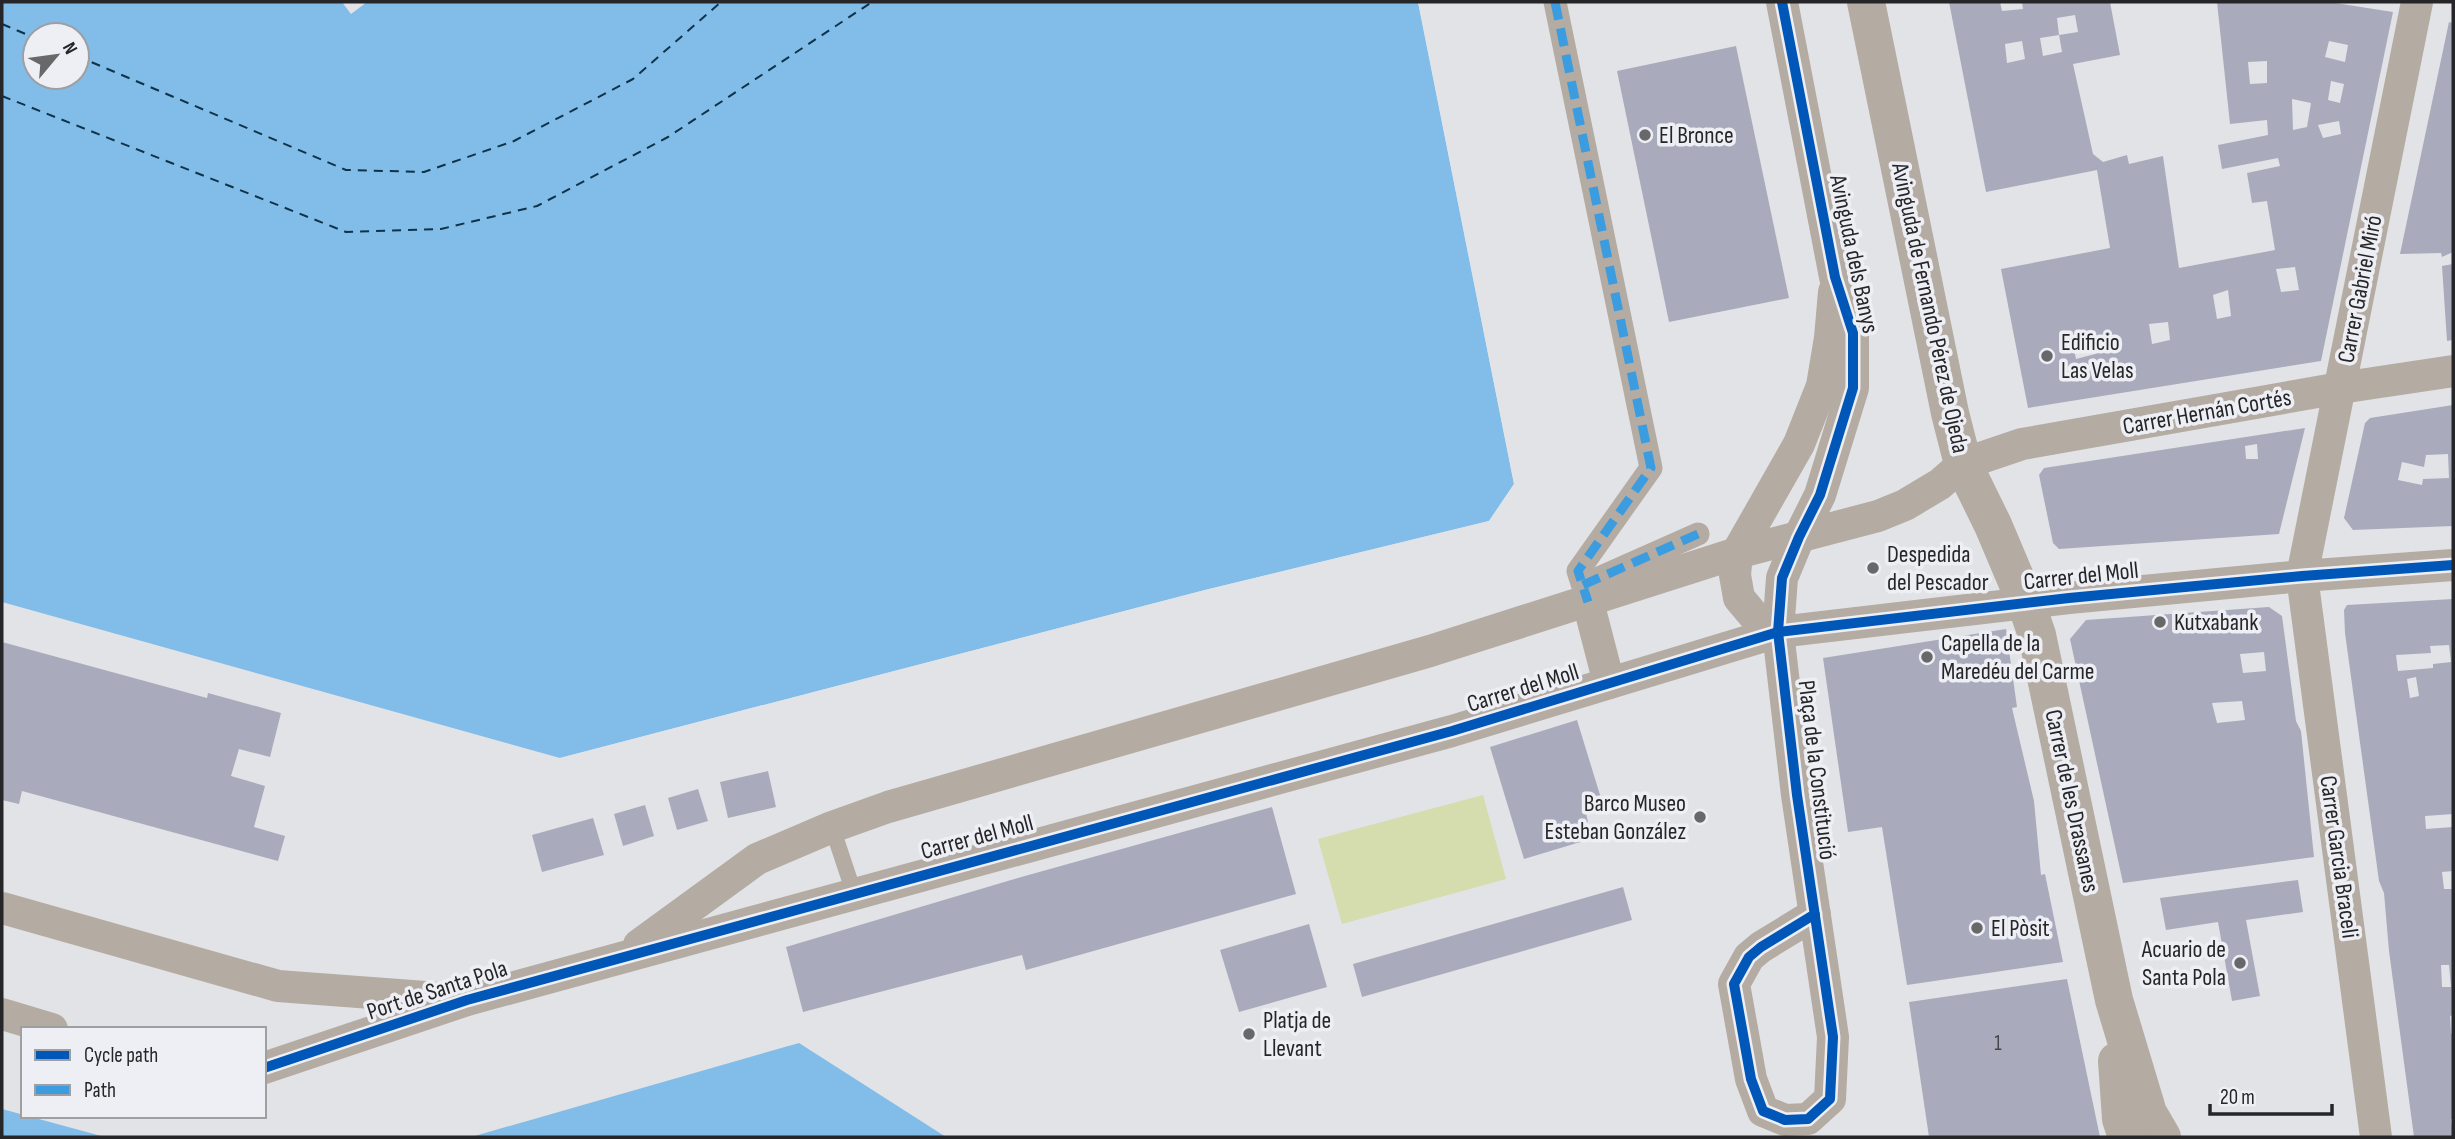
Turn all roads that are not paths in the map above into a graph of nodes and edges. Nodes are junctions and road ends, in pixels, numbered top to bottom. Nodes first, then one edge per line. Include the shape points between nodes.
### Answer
1 (1555, 2) edge
2 (1782, 2) edge
3 (1866, 2) edge
4 (2417, 2) edge
5 (1835, 277) junction
6 (2453, 371) edge
7 (2340, 388) junction
8 (1963, 464) junction
9 (1820, 495) junction
10 (1857, 521) junction
11 (1698, 534) dead end
12 (1799, 537) junction
13 (1737, 553) junction
14 (2453, 565) edge
15 (2302, 576) junction
16 (1586, 593) junction
17 (2026, 603) junction
18 (1778, 632) junction
19 (1609, 683) junction
20 (832, 827) junction
21 (854, 893) junction
22 (2, 908) edge
23 (1815, 914) junction
24 (623, 956) junction
25 (467, 1000) junction
26 (2114, 1000) junction
27 (2, 1014) edge
28 (45, 1027) edge
29 (266, 1067) edge
30 (2127, 1137) edge
31 (2162, 1137) edge
32 (2376, 1137) edge

1 - 16 street via 1651,468 1578,571
2 - 5 street, Avinguda dels Banys
3 - 8 street, Avinguda de Fernando Pérez de Ojeda
4 - 7 street, Carrer Gabriel Miró
5 - 9 street, Avinguda dels Banys via 1853,333 1853,388
5 - 13 street, Avinguda dels Banys via 1822,386 1799,444
6 - 7 street, Carrer Hernán Cortés
7 - 8 street, Carrer Hernán Cortés via 2022,444
7 - 15 street, Carrer Gabriel Miró
8 - 10 street via 1905,505
8 - 17 street, Avinguda de Fernando Pérez de Ojeda
9 - 10 street
9 - 12 street, Avinguda dels Banys
10 - 12 street
11 - 16 street
12 - 13 street
12 - 18 street, Avinguda dels Banys via 1782,578
13 - 16 street
13 - 18 street, Avinguda dels Banys via 1739,598 1755,617
14 - 15 street, Carrer del Moll
15 - 17 street, Carrer del Moll
15 - 32 street, Carrer Garcia Braceli
16 - 19 street
16 - 20 street via 1430,651
17 - 18 street, Carrer del Moll
17 - 26 street, Carrer de les Drassanes via 2037,635
18 - 19 street, Carrer del Moll
18 - 23 street, Plaça de la Constitució
19 - 21 street, Carrer del Moll via 1452,731
20 - 21 lane
20 - 24 street via 757,859
21 - 24 street, Carrer del Moll
22 - 25 street, Port de Santa Pola via 278,986
23 - 23 street, Plaça de la Constitució via 1833,1037 1830,1099 1808,1119 1785,1120 1763,1111 1751,1079 1734,984 1761,947
24 - 25 street, Port de Santa Pola
25 - 29 street, Port de Santa Pola
26 - 30 street, Carrer de les Drassanes via 2121,1119
26 - 31 street, Carrer de les Drassanes via 2148,1113
27 - 28 street

